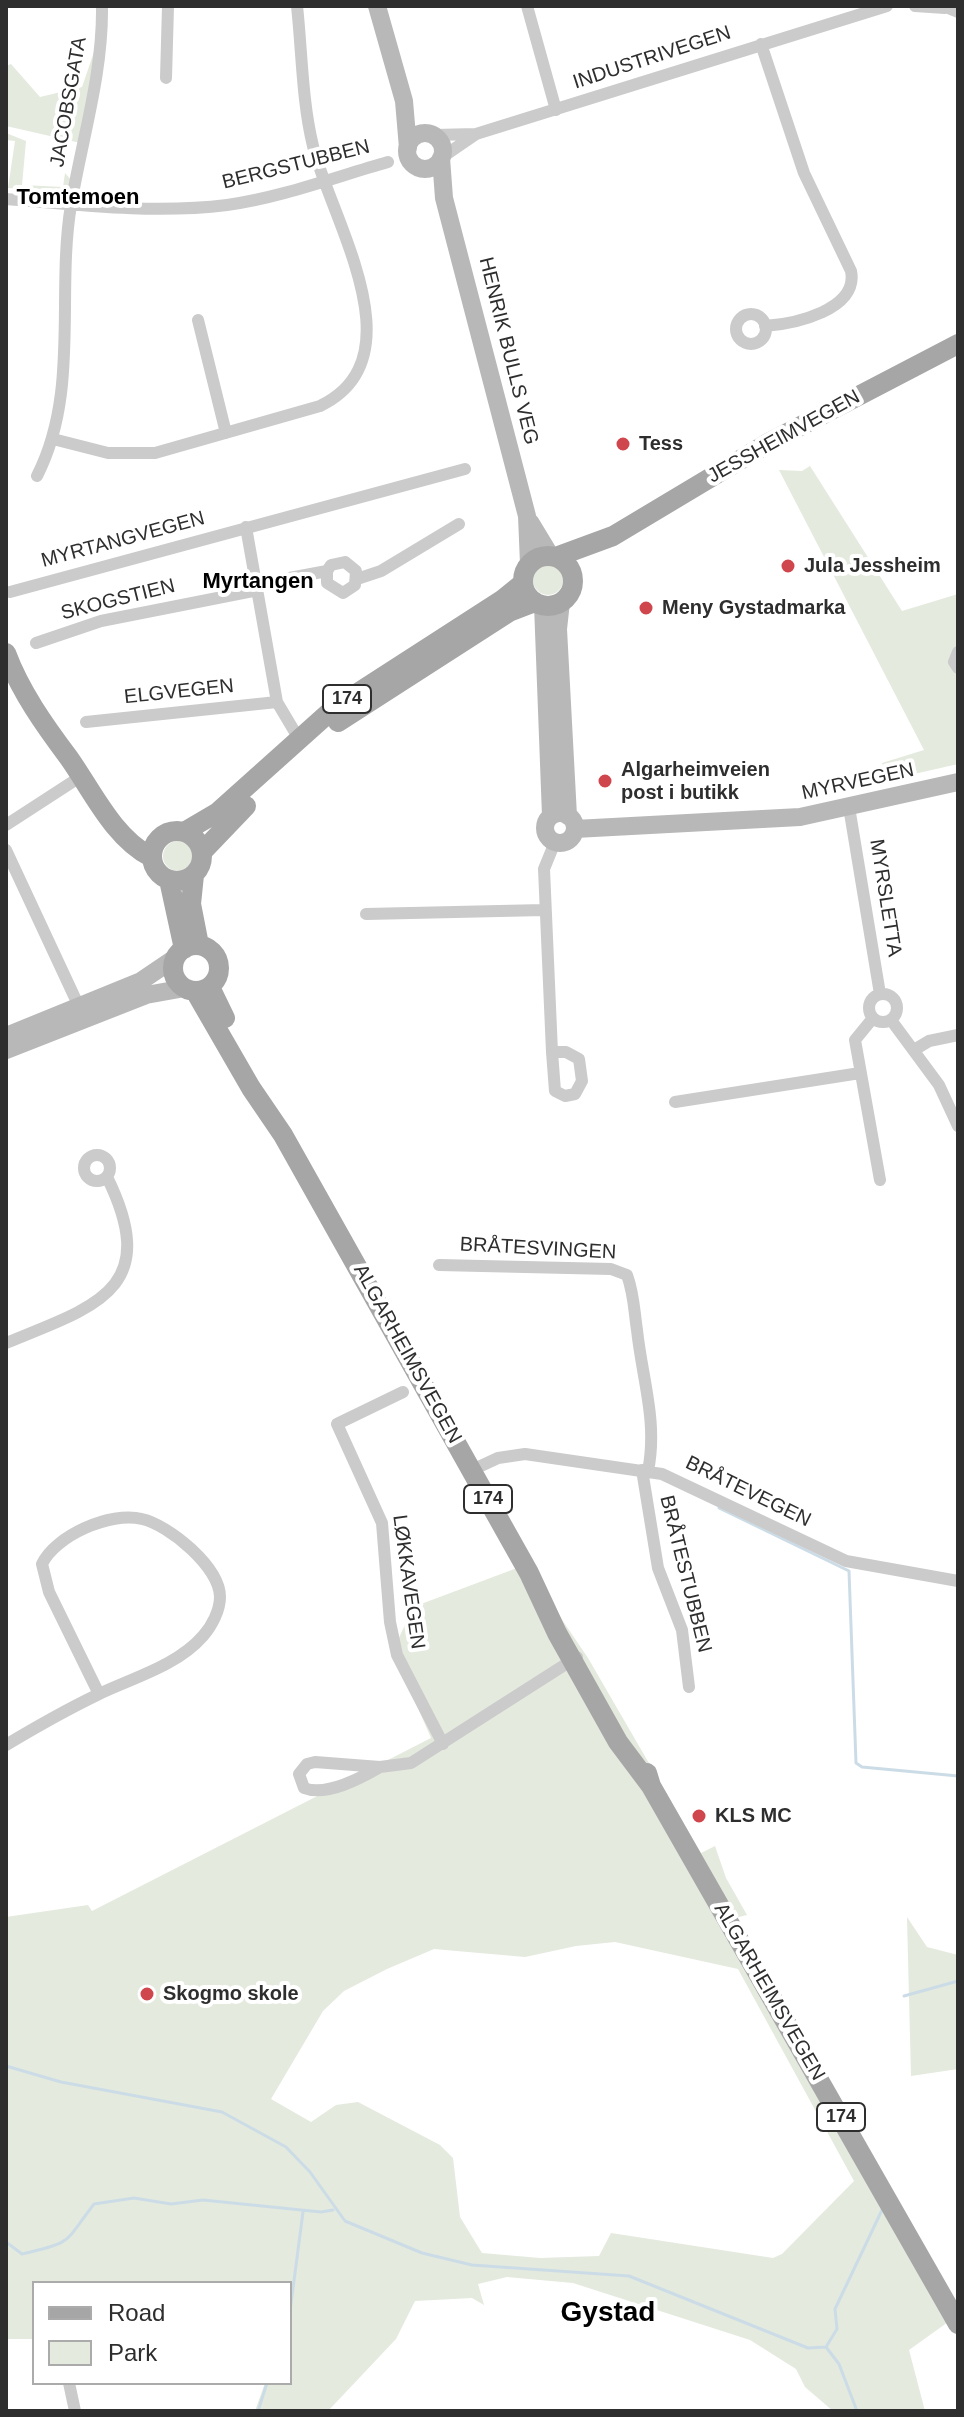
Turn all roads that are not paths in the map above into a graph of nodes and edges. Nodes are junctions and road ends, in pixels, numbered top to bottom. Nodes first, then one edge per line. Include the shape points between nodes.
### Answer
1 (102, 6) edge
2 (168, 6) edge
3 (297, 6) edge
4 (377, 6) edge
5 (527, 6) edge
6 (887, 6) edge
7 (915, 6) edge
8 (950, 11) edge
9 (761, 44) junction
10 (166, 78) dead end
11 (404, 101) junction
12 (556, 110) junction
13 (432, 134) junction
14 (476, 134) junction
15 (408, 148) junction
16 (441, 158) junction
17 (388, 162) dead end
18 (419, 167) junction
19 (324, 181) junction
20 (444, 198) junction
21 (6, 199) edge
22 (71, 204) junction
23 (198, 320) dead end
24 (765, 326) dead end
25 (958, 344) edge
26 (226, 433) junction
27 (53, 439) junction
28 (465, 469) dead end
29 (37, 476) dead end
30 (527, 516) junction
31 (459, 524) dead end
32 (246, 527) junction
33 (613, 536) junction
34 (553, 556) junction
35 (327, 571) junction
36 (526, 573) junction
37 (357, 579) junction
38 (573, 579) junction
39 (257, 587) junction
40 (10, 592) dead end
41 (546, 603) junction
42 (6, 643) edge
43 (36, 643) dead end
44 (958, 652) edge
45 (6, 653) edge
46 (958, 668) edge
47 (277, 702) junction
48 (86, 722) dead end
49 (299, 739) junction
50 (68, 757) junction
51 (80, 777) junction
52 (958, 782) edge
53 (849, 807) junction
54 (565, 820) junction
55 (114, 821) junction
56 (6, 825) edge
57 (184, 832) junction
58 (163, 835) junction
59 (555, 842) junction
60 (6, 850) edge
61 (202, 852) junction
62 (151, 857) junction
63 (194, 875) junction
64 (169, 880) junction
65 (544, 910) junction
66 (366, 914) dead end
67 (186, 951) junction
68 (197, 988) junction
69 (880, 994) junction
70 (82, 1013) junction
71 (873, 1018) junction
72 (891, 1020) junction
73 (958, 1035) edge
74 (6, 1036) edge
75 (6, 1050) edge
76 (914, 1050) junction
77 (552, 1052) dead end
78 (860, 1073) junction
79 (675, 1102) dead end
80 (958, 1126) edge
81 (107, 1177) dead end
82 (880, 1180) dead end
83 (439, 1265) dead end
84 (6, 1343) edge
85 (403, 1392) dead end
86 (472, 1470) junction
87 (645, 1470) junction
88 (958, 1581) edge
89 (576, 1658) junction
90 (689, 1687) dead end
91 (99, 1694) junction
92 (443, 1744) junction
93 (6, 1745) edge
94 (380, 1767) junction
95 (958, 2324) edge
96 (69, 2385) edge
97 (75, 2411) edge

1 - 22 street, JACOBSGATA via 99,62
2 - 10 street
3 - 19 street via 307,115
4 - 11 street, HENRIK BULLS VEG
5 - 12 street
6 - 9 street, INDUSTRIVEGEN
7 - 8 street
9 - 12 street, INDUSTRIVEGEN
9 - 24 street via 804,173 853,284 847,296 817,313
11 - 13 street, HENRIK BULLS VEG
11 - 15 street, HENRIK BULLS VEG
12 - 14 street, INDUSTRIVEGEN
13 - 14 street, INDUSTRIVEGEN
13 - 15 street via 416,135
13 - 16 street, HENRIK BULLS VEG via 441,144
14 - 16 street, INDUSTRIVEGEN
15 - 18 street, HENRIK BULLS VEG via 409,159
16 - 18 street via 433,166
16 - 20 street, HENRIK BULLS VEG
17 - 19 street, BERGSTUBBEN
18 - 20 street, HENRIK BULLS VEG
19 - 22 street, BERGSTUBBEN via 202,208
19 - 26 street via 366,313 362,367 332,401
20 - 30 street, HENRIK BULLS VEG
21 - 22 street, BERGSTUBBEN
22 - 27 street, JACOBSGATA via 63,371
23 - 26 street
25 - 33 main road, JESSHEIMVEGEN / 174 via 757,449
26 - 27 street via 139,455 89,450
27 - 29 street, JACOBSGATA
28 - 32 street, MYRTANGVEGEN
30 - 34 street, HENRIK BULLS VEG
30 - 36 street, HENRIK BULLS VEG
31 - 37 street via 372,576
32 - 39 street
32 - 40 street, MYRTANGVEGEN
33 - 34 main road, JESSHEIMVEGEN / 174
33 - 38 main road, JESSHEIMVEGEN / 174
34 - 36 main road, 174
34 - 38 main road via 568,565
35 - 37 street via 345,562
35 - 37 street via 327,583 336,592 350,590
35 - 39 street, SKOGSTIEN
36 - 41 main road
36 - 49 main road, 174 via 502,600 372,682
38 - 41 main road, 174 via 570,592
39 - 43 street, SKOGSTIEN via 101,621
39 - 47 street
41 - 54 street
41 - 61 main road, 174 via 509,612 337,723
42 - 50 main road
44 - 46 street
45 - 50 main road via 49,733
47 - 48 street, ELGVEGEN
47 - 49 street
49 - 57 main road, 174 via 218,812
50 - 51 main road
51 - 55 main road
51 - 56 street
52 - 53 street, MYRVEGEN
53 - 54 street, MYRVEGEN via 785,818
53 - 69 street, MYRSLETTA
54 - 59 street via 568,840
54 - 59 street via 545,828
55 - 58 main road
55 - 62 main road
57 - 58 main road, 174
57 - 61 main road via 196,839
58 - 62 main road
59 - 65 street via 544,869
60 - 70 street
61 - 63 main road, 174
62 - 64 main road, 174 via 155,869
63 - 64 main road
63 - 67 main road, 174
64 - 67 main road, 174
65 - 66 street
65 - 77 street
67 - 68 main road, 174 via 175,976
67 - 68 main road, 174 via 208,948 218,959 219,974
67 - 70 street via 156,974
68 - 70 street via 163,989
68 - 86 main road, ALGARHEIMSVEGEN / 174
69 - 71 street via 870,1003
69 - 72 street via 896,1002
70 - 74 street
70 - 75 street
71 - 72 street
71 - 78 street via 856,1035
72 - 76 street
73 - 76 street
76 - 80 street via 939,1085
78 - 79 street
78 - 82 street
81 - 84 street via 125,1223 124,1272 97,1300
83 - 87 street, BRÅTESVINGEN via 611,1269 627,1275 653,1430
85 - 92 street, LØKKAVEGEN via 337,1424 385,1534 397,1655
86 - 87 street, BRÅTEVEGEN via 525,1454
86 - 89 main road, ALGARHEIMSVEGEN / 174
87 - 88 street, BRÅTEVEGEN via 673,1478 846,1561
87 - 90 street, BRÅTESTUBBEN via 658,1568 682,1630
89 - 92 street
89 - 95 main road, ALGARHEIMSVEGEN / 174 via 618,1742 651,1786
91 - 91 street via 183,1652 203,1636 217,1611 219,1588 208,1564 141,1518 108,1522 58,1543 42,1564 49,1592
91 - 93 street
92 - 94 street via 411,1763
94 - 94 street via 315,1762 299,1774 304,1788 317,1791
96 - 97 street

